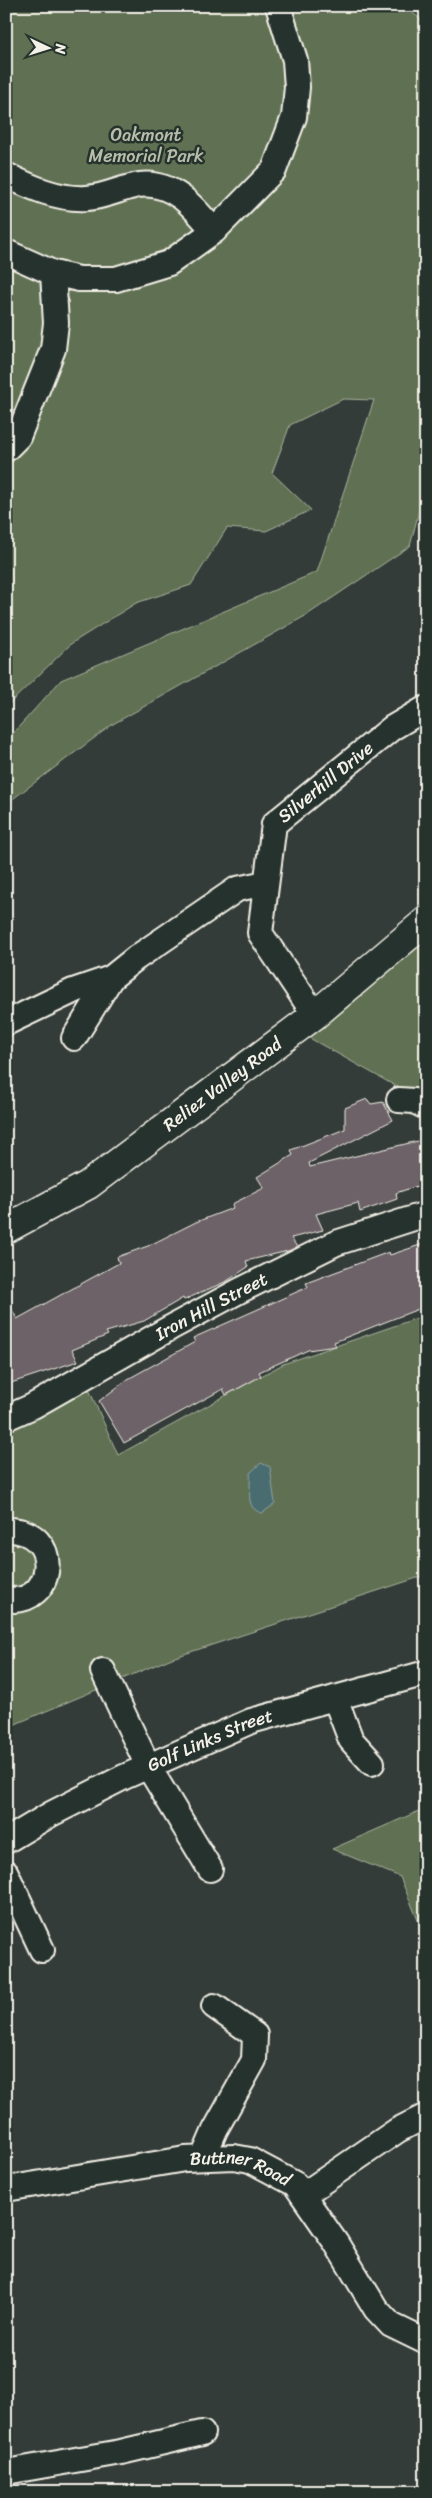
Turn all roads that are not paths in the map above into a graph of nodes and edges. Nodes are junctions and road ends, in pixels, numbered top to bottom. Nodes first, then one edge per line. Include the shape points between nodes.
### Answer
1 (278, 6) edge
2 (6, 175) edge
3 (214, 231) junction
4 (9, 255) edge
5 (53, 273) junction
6 (6, 449) edge
7 (426, 708) edge
8 (266, 883) junction
9 (426, 922) edge
10 (111, 978) junction
11 (315, 1015) junction
12 (6, 1023) edge
13 (74, 1038) dead end
14 (399, 1100) dead end
15 (426, 1106) edge
16 (426, 1214) edge
17 (6, 1229) edge
18 (6, 1418) edge
19 (6, 1530) edge
20 (6, 1599) edge
21 (103, 1671) dead end
22 (426, 1673) edge
23 (335, 1698) junction
24 (372, 1763) dead end
25 (148, 1766) junction
26 (6, 1841) edge
27 (210, 1870) dead end
28 (6, 1873) edge
29 (42, 1950) dead end
30 (214, 2006) dead end
31 (426, 2116) edge
32 (203, 2158) junction
33 (6, 2189) edge
34 (302, 2195) junction
35 (426, 2342) edge
36 (202, 2433) dead end
37 (6, 2472) edge

1 - 3 street via 295,60 294,116 274,170
2 - 3 street via 58,195 86,198 114,194 139,185 171,190 190,203
3 - 5 street via 169,263 116,279 79,279
4 - 5 street
5 - 6 street via 56,324 53,349 18,437
7 - 8 street, Silverhill Drive via 392,728 274,824
8 - 10 street via 237,889
8 - 11 street, Silverhill Drive via 260,933
9 - 11 main road, Reliez Valley Road
10 - 12 street via 72,991
10 - 13 street
11 - 17 main road, Reliez Valley Road via 88,1185
14 - 15 street
16 - 18 street, Iron Hill Street via 336,1243 230,1296
19 - 20 street via 27,1533 36,1539 46,1554 48,1564 36,1592 20,1600
21 - 25 street
22 - 23 street, Golf Links Street
23 - 24 street via 351,1740
23 - 25 street, Golf Links Street via 251,1721
25 - 26 street, Golf Links Street via 51,1814
25 - 27 street
28 - 29 street
30 - 32 street via 255,2036 254,2060
31 - 34 street via 398,2130
32 - 33 street, Buttner Road
32 - 34 street, Buttner Road via 250,2160 295,2184
34 - 35 street, Buttner Road via 336,2242 376,2309 391,2325
36 - 37 street via 121,2452

